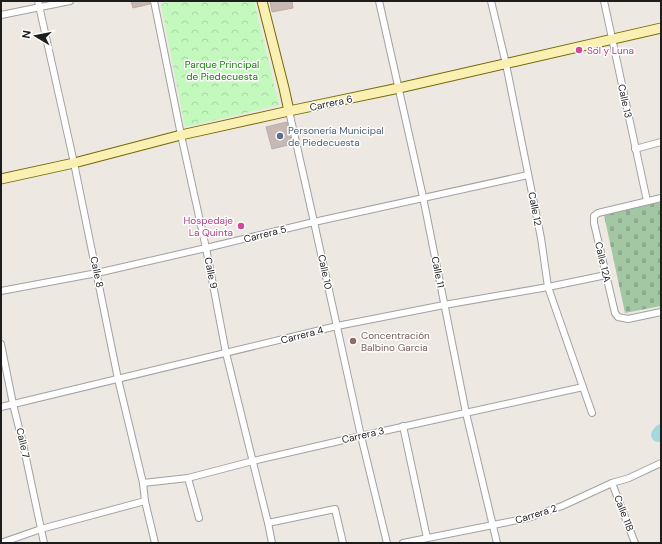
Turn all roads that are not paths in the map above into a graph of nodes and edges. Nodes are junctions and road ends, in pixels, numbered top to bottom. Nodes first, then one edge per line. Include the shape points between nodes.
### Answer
1 (70, 1) edge
2 (154, 1) edge
3 (262, 1) edge
4 (379, 1) edge
5 (491, 1) edge
6 (604, 1) edge
7 (38, 4) edge
8 (1, 15) edge
9 (661, 28) edge
10 (612, 39) junction
11 (506, 64) junction
12 (399, 88) junction
13 (288, 111) junction
14 (181, 135) junction
15 (661, 142) edge
16 (635, 149) junction
17 (74, 163) junction
18 (528, 175) junction
19 (1, 179) edge
20 (423, 197) junction
21 (661, 198) edge
22 (647, 201) junction
23 (314, 222) junction
24 (206, 248) junction
25 (97, 273) junction
26 (606, 275) junction
27 (548, 287) junction
28 (1, 291) edge
29 (444, 305) junction
30 (661, 312) edge
31 (337, 326) junction
32 (1, 344) edge
33 (226, 353) junction
34 (118, 379) junction
35 (583, 387) junction
36 (13, 404) junction
37 (1, 407) edge
38 (466, 413) junction
39 (592, 414) dead end
40 (403, 426) junction
41 (361, 436) junction
42 (253, 461) junction
43 (661, 463) edge
44 (188, 478) junction
45 (143, 483) junction
46 (612, 483) junction
47 (145, 501) junction
48 (199, 518) dead end
49 (268, 523) junction
50 (493, 525) junction
51 (41, 529) junction
52 (427, 538) junction
53 (1, 543) edge
54 (44, 543) edge
55 (155, 543) edge
56 (272, 543) edge
57 (343, 543) edge
58 (387, 543) edge
59 (403, 543) edge
60 (497, 543) edge
61 (635, 543) edge

1 - 7 street
2 - 14 street, Calle 9
3 - 13 street, Calle 10
4 - 12 street, Calle 11
5 - 11 street, Calle 12
6 - 10 street, Calle 13
7 - 8 street
7 - 17 street, Calle 8
9 - 10 street, Carrera 6
10 - 11 street, Carrera 6
10 - 16 street, Calle 13
11 - 12 street, Carrera 6
11 - 18 street, Calle 12
12 - 13 street, Carrera 6
12 - 20 street, Calle 11
13 - 14 street, Carrera 6
13 - 23 street, Calle 10
14 - 17 street, Carrera 6
14 - 24 street, Calle 9
15 - 16 street
16 - 22 street, Calle 13
17 - 19 street, Carrera 6
17 - 25 street, Calle 8
18 - 20 street, Carrera 5
18 - 27 street, Calle 12
20 - 23 street, Carrera 5
20 - 29 street, Calle 11
21 - 22 street
22 - 26 street, Calle 12A via 603,211 594,216
23 - 24 street, Carrera 5
23 - 31 street, Calle 10
24 - 25 street, Carrera 5
24 - 33 street, Calle 9
25 - 28 street, Carrera 5
25 - 34 street, Calle 8
26 - 27 street, Carrera 4
26 - 30 street, Calle 12A via 618,317 628,319
27 - 29 street, Carrera 4
27 - 35 street, Calle 12
29 - 31 street, Carrera 4
29 - 38 street, Calle 11
31 - 33 street, Carrera 4
31 - 41 street, Calle 10
32 - 36 street, Calle 7
33 - 34 street, Carrera 4
33 - 42 street, Calle 9
34 - 36 street, Carrera 4
34 - 45 street, Calle 8
35 - 38 street, Carrera 3
35 - 39 street, Calle 12
36 - 37 street, Carrera 4
36 - 51 street, Calle 7
38 - 40 street, Carrera 3
38 - 50 street, Calle 11
40 - 41 street, Carrera 3
40 - 52 street
41 - 42 street, Carrera 3
41 - 58 street, Calle 10
42 - 44 street, Carrera 3
42 - 49 street, Calle 9
43 - 46 street, Carrera 2
44 - 45 street, Carrera 3
44 - 48 street
45 - 47 street, Calle 8
46 - 50 street, Carrera 2 via 562,506 528,518
46 - 61 street, Calle 11B
47 - 51 street
47 - 55 street, Calle 8
49 - 56 street, Calle 9
49 - 57 street via 335,509
50 - 52 street, Carrera 2
50 - 60 street, Calle 11
51 - 53 street
51 - 54 street, Calle 7
52 - 59 street, Carrera 2

